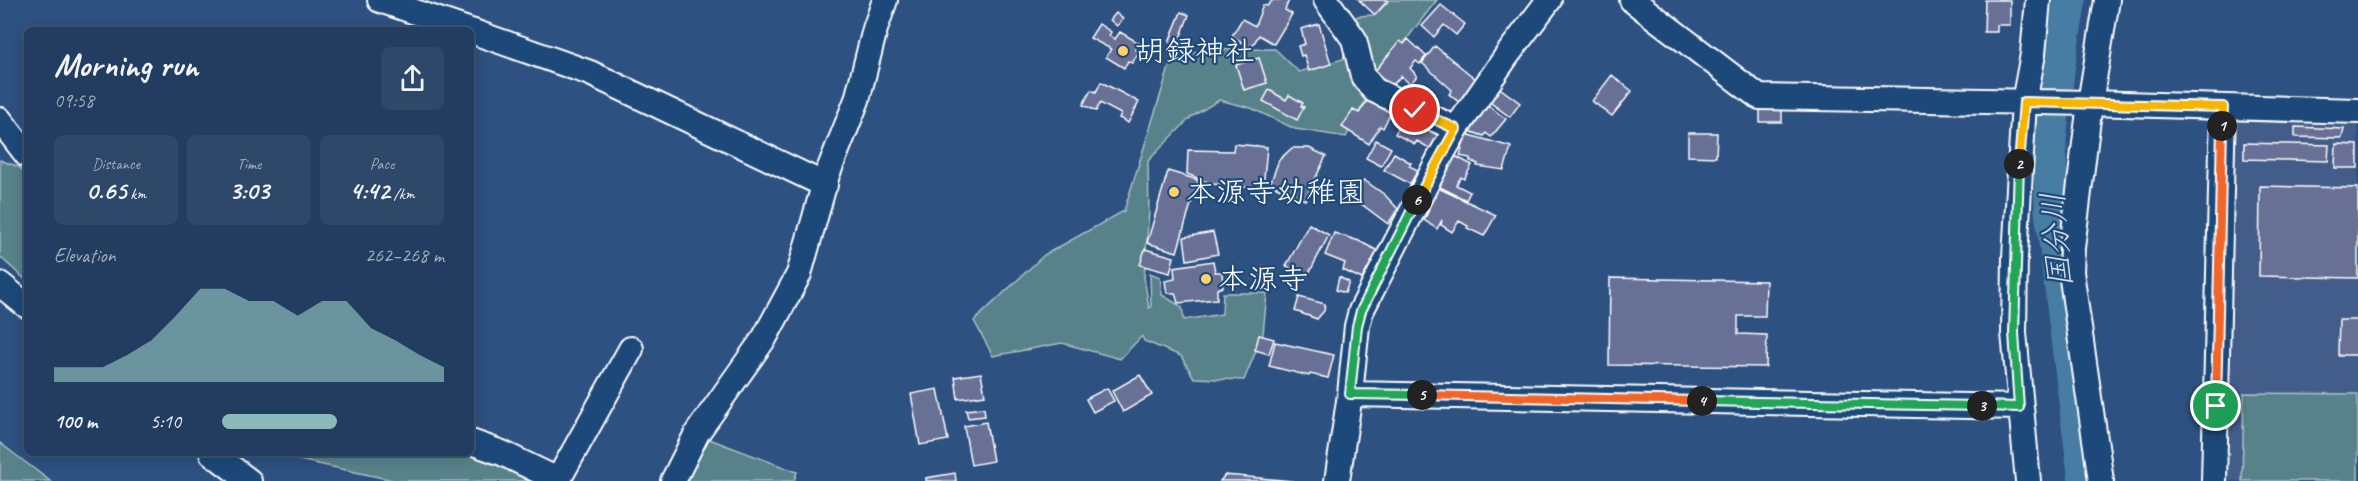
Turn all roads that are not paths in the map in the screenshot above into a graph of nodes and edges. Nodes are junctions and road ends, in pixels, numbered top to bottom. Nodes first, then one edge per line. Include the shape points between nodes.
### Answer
1 (380, 0) edge
2 (885, 0) edge
3 (1326, 0) edge
4 (1549, 0) edge
5 (1632, 0) edge
6 (2038, 0) edge
7 (2107, 0) edge
8 (461, 27) edge
9 (474, 31) edge
10 (2030, 103) junction
11 (2083, 103) junction
12 (2223, 107) junction
13 (2358, 111) edge
14 (0, 120) edge
15 (1456, 129) junction
16 (24, 151) edge
17 (825, 185) junction
18 (0, 284) edge
19 (24, 304) edge
20 (631, 349) dead end
21 (1350, 394) junction
22 (2019, 407) junction
23 (474, 443) edge
24 (216, 456) edge
25 (559, 480) edge
26 (249, 481) edge
27 (673, 481) edge
28 (1337, 481) edge
29 (2028, 481) edge
30 (2101, 481) edge
31 (2214, 481) edge

1 - 8 street
2 - 17 street via 857,100
3 - 15 street via 1354,39 1363,76 1374,90
4 - 15 street
5 - 10 street via 1759,97
6 - 10 street
7 - 11 street
9 - 17 street via 590,73
10 - 11 street
10 - 22 street via 2015,257 2014,333
11 - 12 street
11 - 30 street via 2071,272
12 - 13 street
12 - 31 street
14 - 16 street
15 - 21 street via 1361,311
17 - 27 street via 800,274 779,315 697,433
18 - 19 street
20 - 25 street
21 - 22 street
21 - 28 street
22 - 29 street
23 - 25 street
24 - 26 street

